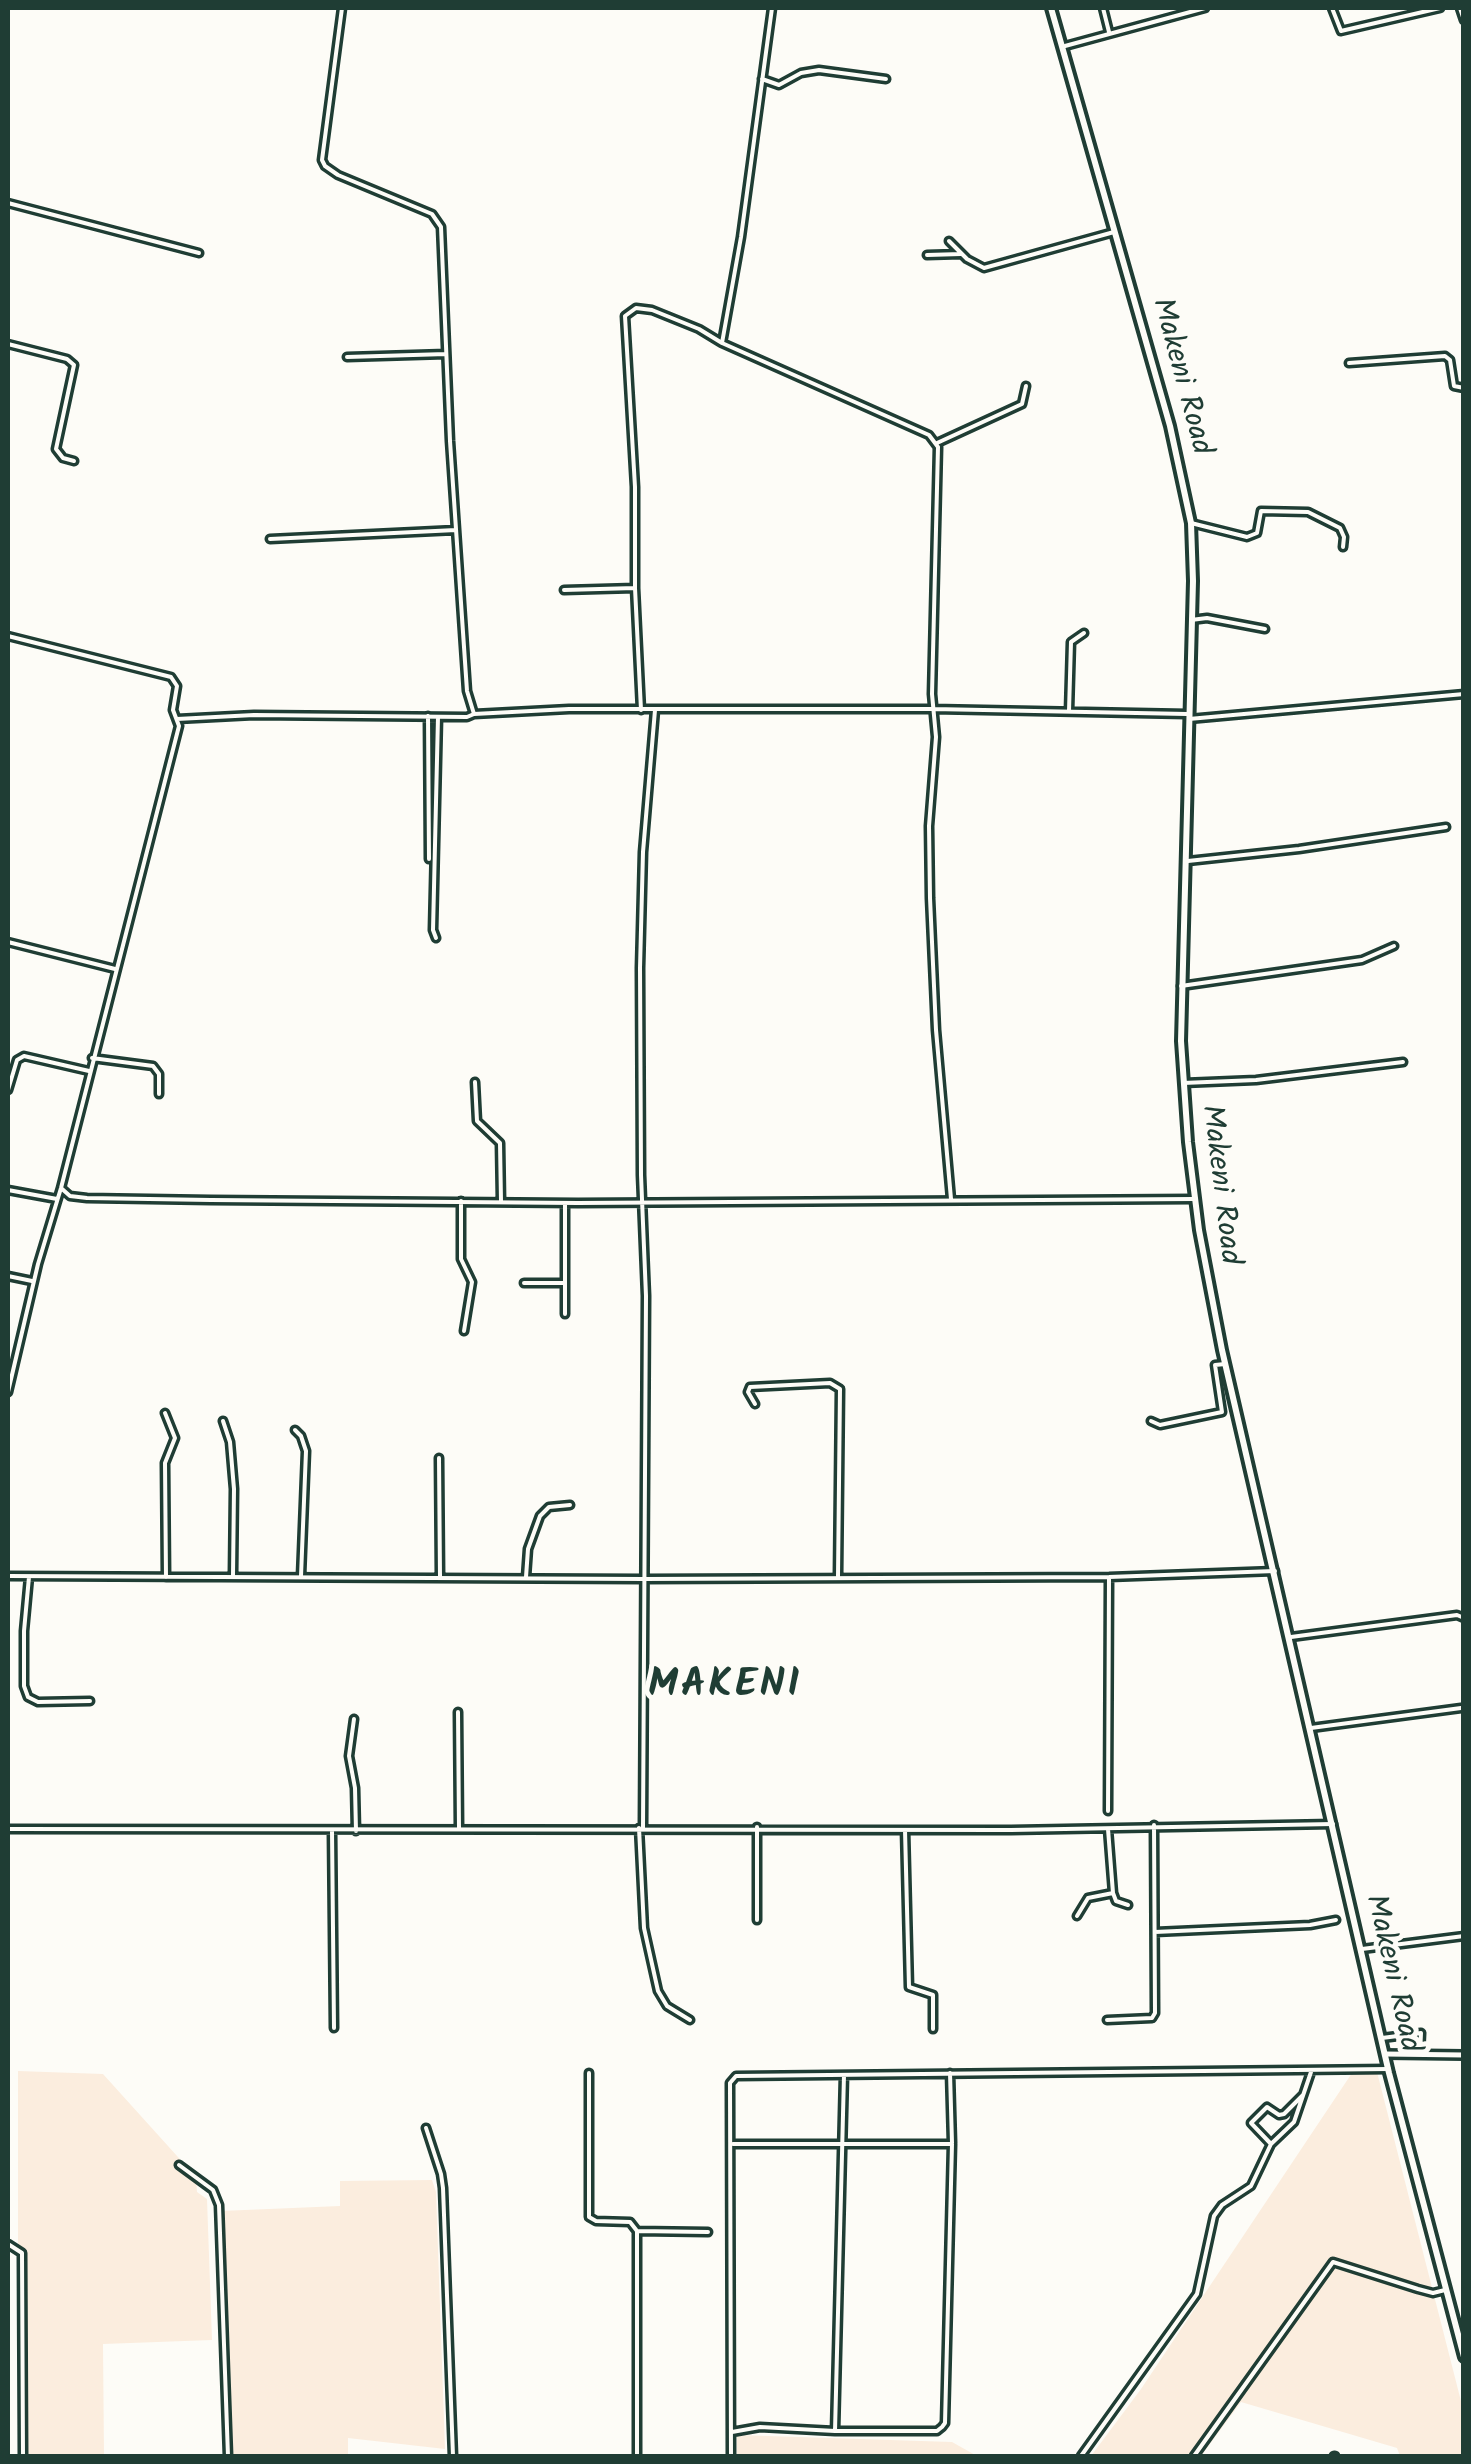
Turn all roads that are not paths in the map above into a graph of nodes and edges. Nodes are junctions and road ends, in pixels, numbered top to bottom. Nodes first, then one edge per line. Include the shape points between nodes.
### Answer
1 (342, 8) edge
2 (772, 8) edge
3 (1050, 8) edge
4 (1104, 8) edge
5 (1205, 8) edge
6 (1332, 8) edge
7 (1440, 8) edge
8 (1460, 8) edge
9 (1464, 20) edge
10 (1109, 34) junction
11 (1062, 46) junction
12 (762, 79) junction
13 (886, 79) dead end
14 (8, 203) edge
15 (1115, 232) junction
16 (949, 241) dead end
17 (198, 253) dead end
18 (961, 254) junction
19 (927, 255) dead end
20 (722, 343) junction
21 (8, 344) edge
22 (446, 354) junction
23 (348, 357) dead end
24 (1349, 363) dead end
25 (1026, 386) dead end
26 (1464, 388) edge
27 (936, 443) junction
28 (74, 461) dead end
29 (1191, 523) junction
30 (456, 530) junction
31 (270, 540) dead end
32 (1343, 547) dead end
33 (634, 588) junction
34 (564, 590) dead end
35 (1191, 620) junction
36 (1266, 629) dead end
37 (1084, 633) dead end
38 (8, 636) edge
39 (1464, 694) edge
40 (933, 709) junction
41 (640, 710) junction
42 (656, 710) junction
43 (1069, 712) junction
44 (474, 714) junction
45 (428, 716) junction
46 (438, 717) junction
47 (1187, 717) junction
48 (177, 719) junction
49 (1446, 826) dead end
50 (429, 860) dead end
51 (1183, 861) junction
52 (436, 938) dead end
53 (8, 942) edge
54 (1394, 946) dead end
55 (115, 969) junction
56 (1181, 986) junction
57 (92, 1058) junction
58 (1403, 1062) dead end
59 (89, 1071) junction
60 (475, 1082) dead end
61 (1182, 1083) junction
62 (8, 1090) edge
63 (159, 1094) dead end
64 (61, 1188) junction
65 (8, 1190) edge
66 (1194, 1198) junction
67 (57, 1200) junction
68 (951, 1200) junction
69 (461, 1201) junction
70 (502, 1201) junction
71 (642, 1202) junction
72 (565, 1203) junction
73 (8, 1276) edge
74 (34, 1282) junction
75 (524, 1282) dead end
76 (564, 1282) junction
77 (565, 1314) dead end
78 (464, 1331) dead end
79 (1226, 1364) junction
80 (8, 1392) edge
81 (755, 1404) dead end
82 (165, 1413) dead end
83 (223, 1421) dead end
84 (1151, 1421) dead end
85 (295, 1430) dead end
86 (440, 1458) dead end
87 (570, 1504) dead end
88 (1275, 1572) junction
89 (8, 1576) edge
90 (232, 1576) junction
91 (301, 1576) junction
92 (838, 1576) junction
93 (29, 1577) junction
94 (166, 1577) junction
95 (440, 1577) junction
96 (526, 1577) junction
97 (1108, 1577) junction
98 (644, 1579) junction
99 (1464, 1618) edge
100 (1289, 1638) junction
101 (90, 1701) dead end
102 (1461, 1708) dead end
103 (458, 1712) dead end
104 (354, 1719) dead end
105 (1311, 1728) junction
106 (1108, 1811) dead end
107 (1333, 1824) junction
108 (1154, 1826) junction
109 (757, 1827) junction
110 (1108, 1827) junction
111 (641, 1828) junction
112 (8, 1829) edge
113 (458, 1829) junction
114 (905, 1830) junction
115 (332, 1831) junction
116 (356, 1831) junction
117 (1113, 1893) junction
118 (1128, 1905) dead end
119 (1077, 1916) dead end
120 (758, 1920) dead end
121 (1336, 1920) dead end
122 (1155, 1932) junction
123 (1464, 1936) edge
124 (1362, 1949) junction
125 (690, 2020) dead end
126 (1108, 2020) dead end
127 (334, 2028) dead end
128 (934, 2029) dead end
129 (1382, 2038) junction
130 (1386, 2054) junction
131 (1420, 2054) junction
132 (1464, 2055) edge
133 (1389, 2069) junction
134 (1311, 2072) junction
135 (589, 2073) dead end
136 (950, 2073) junction
137 (844, 2075) junction
138 (1304, 2093) junction
139 (426, 2128) dead end
140 (731, 2144) junction
141 (952, 2144) junction
142 (1271, 2144) junction
143 (840, 2146) junction
144 (179, 2166) dead end
145 (636, 2231) junction
146 (708, 2232) dead end
147 (8, 2244) edge
148 (1446, 2290) junction
149 (1464, 2320) edge
150 (1454, 2321) junction
151 (1464, 2358) edge
152 (835, 2430) junction
153 (732, 2432) junction
154 (23, 2456) edge
155 (228, 2456) edge
156 (452, 2456) edge
157 (637, 2456) edge
158 (731, 2456) edge
159 (1081, 2456) edge
160 (1194, 2456) edge

1 - 22 street via 322,160 330,170 439,222
2 - 12 street
3 - 11 main road, Makeni Road
4 - 10 street
5 - 10 street
6 - 7 street via 1341,30
8 - 9 street
10 - 11 street
11 - 15 main road, Makeni Road
12 - 13 street via 779,84 820,70
12 - 20 street
14 - 17 street
15 - 18 street via 987,268
15 - 29 main road, Makeni Road
16 - 18 street
18 - 19 street
20 - 27 street
20 - 33 street via 652,310 636,308 625,316
21 - 28 street via 74,365 56,449
22 - 23 street
22 - 30 street
24 - 26 street via 1445,356 1454,386
25 - 27 street via 1022,404
27 - 40 street
29 - 32 street via 1248,537 1257,533 1261,512 1308,512 1340,528
29 - 35 main road, Makeni Road
30 - 31 street
30 - 44 street
33 - 34 street
33 - 41 street
35 - 36 street
35 - 47 main road, Makeni Road
37 - 43 street via 1071,642
38 - 48 street via 171,677
39 - 47 street
40 - 42 street
40 - 43 street
40 - 68 street via 930,898
41 - 42 street
41 - 44 street
42 - 71 street via 640,968
43 - 47 street
44 - 46 street
45 - 46 street
45 - 48 street
45 - 50 street
46 - 52 street
47 - 51 main road, Makeni Road
48 - 55 street
49 - 51 street
51 - 56 main road, Makeni Road
53 - 55 street
54 - 56 street via 1362,960
55 - 57 street
56 - 61 main road, Makeni Road
57 - 59 street
57 - 63 street via 153,1066 160,1074
58 - 61 street
59 - 62 street via 24,1056
59 - 64 street
60 - 70 street via 477,1121 500,1143
61 - 66 main road, Makeni Road
64 - 67 street
64 - 69 street via 87,1198
65 - 67 street
66 - 68 street
66 - 79 main road, Makeni Road
67 - 74 street
68 - 71 street
69 - 70 street
69 - 78 street via 461,1258 472,1282
70 - 72 street
71 - 72 street
71 - 98 street
72 - 76 street
73 - 74 street
74 - 80 street
75 - 76 street
76 - 77 street
79 - 84 street via 1215,1365 1222,1412 1162,1425
79 - 88 main road, Makeni Road
81 - 92 street via 750,1388 830,1382 840,1388
82 - 94 street via 176,1438 166,1464
83 - 90 street via 232,1472
85 - 91 street via 306,1451
86 - 95 street
87 - 96 street via 549,1506 540,1516
88 - 97 street
88 - 100 main road, Makeni Road
89 - 93 street
90 - 91 street
90 - 94 street
91 - 95 street
92 - 97 street
92 - 98 street
93 - 94 street
93 - 101 street via 28,1698
95 - 96 street
96 - 98 street
97 - 106 street
98 - 111 street
99 - 100 street
100 - 105 main road, Makeni Road
102 - 105 street
103 - 113 street
104 - 116 street via 348,1756
105 - 107 main road, Makeni Road
107 - 108 street
107 - 124 main road, Makeni Road
108 - 110 street
108 - 122 street
109 - 111 street
109 - 114 street
109 - 120 street
110 - 114 street
110 - 117 street
111 - 113 street
111 - 125 street via 644,1928 658,1990 667,2006
112 - 115 street
113 - 116 street
114 - 128 street via 909,1986 933,1995
115 - 116 street
115 - 127 street
117 - 118 street via 1116,1902
117 - 119 street via 1087,1900
121 - 122 street
122 - 126 street via 1153,2017
123 - 124 street
124 - 129 main road, Makeni Road
129 - 130 main road, Makeni Road
129 - 131 street via 1421,2033
130 - 131 street
130 - 133 main road, Makeni Road
131 - 132 street
133 - 134 street
133 - 148 main road, Makeni Road
134 - 136 street
134 - 138 street
135 - 145 street via 589,2217 632,2222
136 - 137 street
136 - 141 street
137 - 140 street via 736,2076 730,2083
137 - 143 street
138 - 142 street via 1294,2122
138 - 142 street via 1284,2114 1267,2107 1251,2123
139 - 156 street via 441,2174
140 - 143 street
140 - 153 street
141 - 143 street
141 - 152 street via 945,2422 937,2431
142 - 159 street via 1250,2186 1214,2216 1196,2294
143 - 152 street
144 - 155 street via 213,2190 220,2205
145 - 146 street
145 - 157 street
147 - 154 street via 22,2254
148 - 150 main road, Makeni Road
148 - 160 street via 1418,2289 1334,2262
149 - 150 street
150 - 151 main road, Makeni Road
152 - 153 street
153 - 158 street

